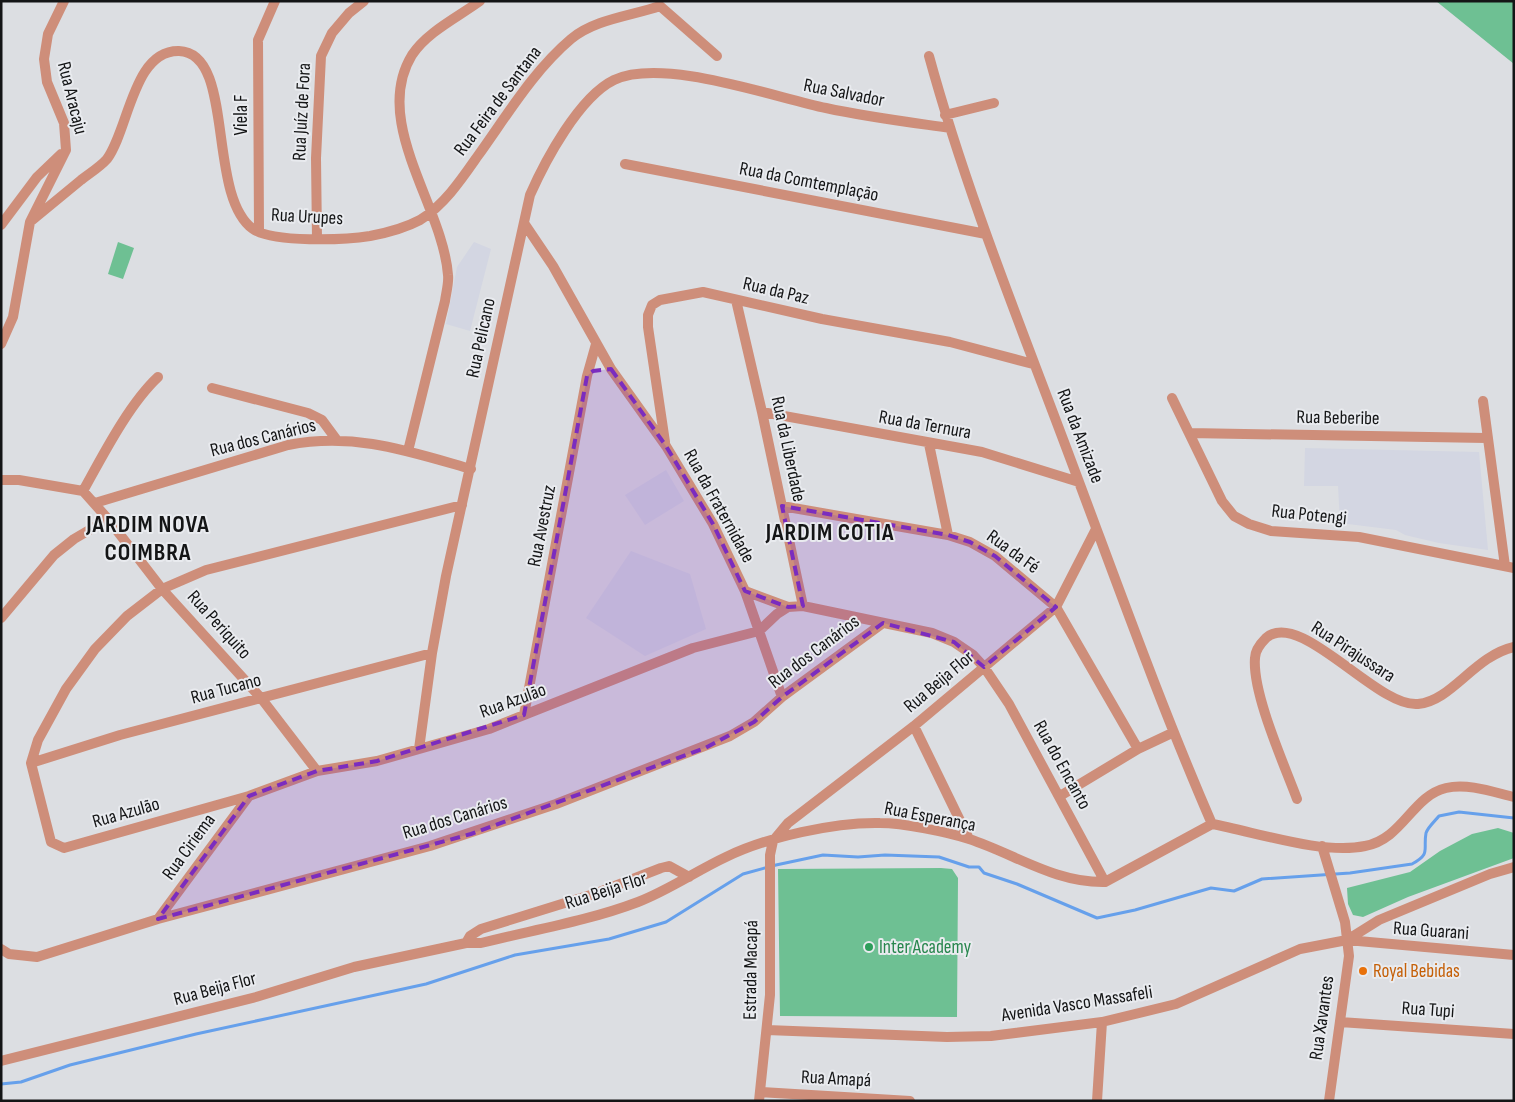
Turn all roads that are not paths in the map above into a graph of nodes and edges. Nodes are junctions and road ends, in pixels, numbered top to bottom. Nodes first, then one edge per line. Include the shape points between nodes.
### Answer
1 (64, 1) edge
2 (275, 1) edge
3 (364, 1) edge
4 (480, 1) edge
5 (661, 4) edge
6 (716, 56) dead end
7 (929, 56) dead end
8 (733, 84) joint
9 (994, 103) dead end
10 (945, 115) junction
11 (950, 128) junction
12 (66, 150) junction
13 (625, 164) dead end
14 (430, 212) junction
15 (30, 222) junction
16 (524, 223) junction
17 (1, 225) edge
18 (259, 232) junction
19 (986, 234) junction
20 (317, 239) junction
21 (736, 300) junction
22 (1, 344) edge
23 (596, 344) junction
24 (1033, 364) junction
25 (611, 369) junction
26 (587, 376) junction
27 (158, 377) dead end
28 (212, 388) dead end
29 (1172, 398) dead end
30 (1483, 401) dead end
31 (762, 412) junction
32 (1188, 434) junction
33 (1486, 438) junction
34 (336, 439) junction
35 (929, 444) junction
36 (666, 446) junction
37 (408, 451) junction
38 (470, 469) junction
39 (1, 480) edge
40 (1079, 482) junction
41 (83, 491) junction
42 (95, 503) junction
43 (462, 505) junction
44 (782, 506) junction
45 (108, 519) junction
46 (1096, 529) junction
47 (948, 535) junction
48 (1509, 567) edge
49 (162, 589) junction
50 (745, 591) junction
51 (803, 606) junction
52 (788, 607) junction
53 (1056, 607) junction
54 (1, 618) edge
55 (883, 623) junction
56 (759, 631) junction
57 (1514, 647) edge
58 (432, 653) junction
59 (984, 667) junction
60 (782, 697) junction
61 (261, 698) junction
62 (524, 715) junction
63 (914, 726) junction
64 (1172, 732) junction
65 (419, 749) junction
66 (1138, 749) junction
67 (31, 762) junction
68 (317, 770) junction
69 (249, 796) junction
70 (1060, 796) junction
71 (1514, 796) edge
72 (1297, 799) dead end
73 (1212, 824) junction
74 (969, 839) junction
75 (773, 840) junction
76 (1322, 846) junction
77 (1514, 867) edge
78 (689, 877) junction
79 (1105, 882) junction
80 (158, 919) junction
81 (1347, 940) junction
82 (466, 943) junction
83 (1, 949) edge
84 (1514, 955) edge
85 (1102, 1022) junction
86 (1340, 1022) junction
87 (767, 1030) junction
88 (1514, 1034) edge
89 (1, 1061) edge
90 (760, 1097) edge
91 (910, 1101) edge
92 (1097, 1101) edge
93 (1329, 1101) edge

1 - 12 street, Rua Aracaju via 48,34 44,59 47,82 64,123
2 - 18 street, Viela F via 258,40
3 - 20 street, Rua Juíz de Fora via 332,33 322,56 316,158
4 - 14 street via 429,37 412,54 402,76 399,98 405,138
5 - 6 street
5 - 14 street, Rua Feira de Santana via 595,24 572,38 531,81 456,186
7 - 10 street, Rua da Amizade
8 - 11 street, Rua Salvador via 862,116
8 - 16 street, Rua Pelicano via 650,74 629,75 599,90 555,145 530,196
9 - 10 street
10 - 11 street, Rua da Amizade
11 - 19 street, Rua da Amizade
12 - 15 street, Rua Aracaju
12 - 17 street via 49,164
13 - 19 street, Rua da Comtemplação
14 - 20 street, Rua Urupes via 418,221 387,232
14 - 37 street via 444,250 448,276 445,301
15 - 18 street, Rua Urupes via 104,162 120,135 141,76 151,62 165,53 181,51 196,58 206,68 217,107 222,158 231,197 242,218
15 - 22 street, Rua Aracaju via 13,317
16 - 23 street, Rua da Fraternidade via 553,266
16 - 38 street, Rua Pelicano
18 - 20 street, Rua Urupes
19 - 24 street, Rua da Amizade
21 - 24 street, Rua da Paz via 950,342
21 - 31 street, Rua da Liberdade
21 - 36 street, Rua da Paz via 704,292 660,300 652,305 648,327
23 - 25 street, Rua da Fraternidade
23 - 26 street, Rua Avestruz
24 - 40 street, Rua da Amizade
25 - 26 street via 604,367
25 - 36 street, Rua da Fraternidade
26 - 62 street, Rua Avestruz
27 - 41 street via 115,436
28 - 34 street via 308,413 322,420
29 - 32 street, Rua Potengi
30 - 33 street
31 - 35 street, Rua da Ternura
31 - 44 street, Rua da Liberdade
32 - 33 street, Rua Beberibe
32 - 48 street, Rua Potengi via 1222,502 1234,516 1249,524 1271,531 1367,539
33 - 48 street
34 - 37 street, Rua dos Canários
34 - 42 street, Rua dos Canários via 288,445
35 - 40 street, Rua da Ternura via 982,452
35 - 47 street
36 - 50 street, Rua da Fraternidade via 713,524
37 - 38 street, Rua dos Canários
38 - 43 street, Rua Pelicano
39 - 41 street via 20,480
40 - 46 street, Rua da Amizade
41 - 42 street, Rua Periquito
42 - 45 street, Rua Periquito
43 - 49 street via 206,570
43 - 58 street, Rua Pelicano
44 - 47 street, Rua da Fé
44 - 51 street, Rua da Liberdade
45 - 49 street, Rua Periquito
45 - 54 street via 54,555
46 - 53 street, Rua Beija Flor
46 - 64 street, Rua da Amizade
47 - 53 street, Rua da Fé via 970,542 995,556
49 - 61 street, Rua Periquito
49 - 67 street via 128,616 95,649 66,689 38,740
50 - 52 street, Rua da Fraternidade
50 - 56 street
51 - 52 street, Rua da Fraternidade
51 - 55 street, Rua da Fraternidade
52 - 56 street, Rua Azulão
53 - 59 street, Rua Beija Flor
53 - 66 street, Rua da Fé
55 - 59 street, Rua da Fraternidade via 954,642
55 - 60 street, Rua dos Canários
56 - 60 street
56 - 62 street, Rua Azulão via 693,648
57 - 72 street, Rua Pirajussara via 1496,652 1479,663 1439,698 1419,704 1403,703 1386,695 1299,637 1283,632 1269,635 1255,656 1259,694
58 - 61 street, Rua Tucano
58 - 65 street, Rua Pelicano
59 - 63 street, Rua Beija Flor
59 - 70 street, Rua do Encanto via 1009,704
60 - 80 street, Rua dos Canários via 754,722 730,736 556,804 438,843
61 - 67 street, Rua Tucano
61 - 68 street, Rua Periquito
62 - 65 street, Rua Azulão via 489,729
63 - 74 street
63 - 75 street, Rua Beija Flor via 788,823
64 - 66 street
64 - 73 street, Rua da Amizade
65 - 68 street, Rua Azulão via 376,761
66 - 70 street
67 - 69 street, Rua Azulão via 51,842 64,848
68 - 69 street, Rua Azulão
69 - 80 street, Rua Ciriema
70 - 79 street, Rua do Encanto
71 - 76 street via 1461,787 1446,788 1425,799 1383,841 1349,848
73 - 76 street
73 - 79 street
74 - 75 street, Rua Esperança via 868,823 832,826
74 - 79 street, Rua Esperança via 1046,871 1088,882
75 - 78 street, Rua Beija Flor via 727,856
75 - 87 street, Estrada Macapá via 770,855
76 - 81 street, Rua Xavantes via 1345,922
77 - 81 street, Avenida Vasco Massafeli via 1379,920
78 - 82 street, Rua Beija Flor via 645,899 609,912 481,943
78 - 82 street via 676,868 661,868 597,893 481,929
80 - 83 street, Rua dos Canários via 37,957 9,954
81 - 84 street, Rua Guarani
81 - 85 street, Avenida Vasco Massafeli via 1300,949 1176,1004
81 - 86 street, Rua Xavantes via 1349,956
82 - 89 street, Rua Beija Flor via 354,967 256,997
85 - 87 street, Avenida Vasco Massafeli via 991,1036
85 - 92 street
86 - 88 street, Rua Tupi
86 - 93 street, Rua Xavantes
87 - 90 street, Estrada Macapá
90 - 91 street, Rua Amapá

